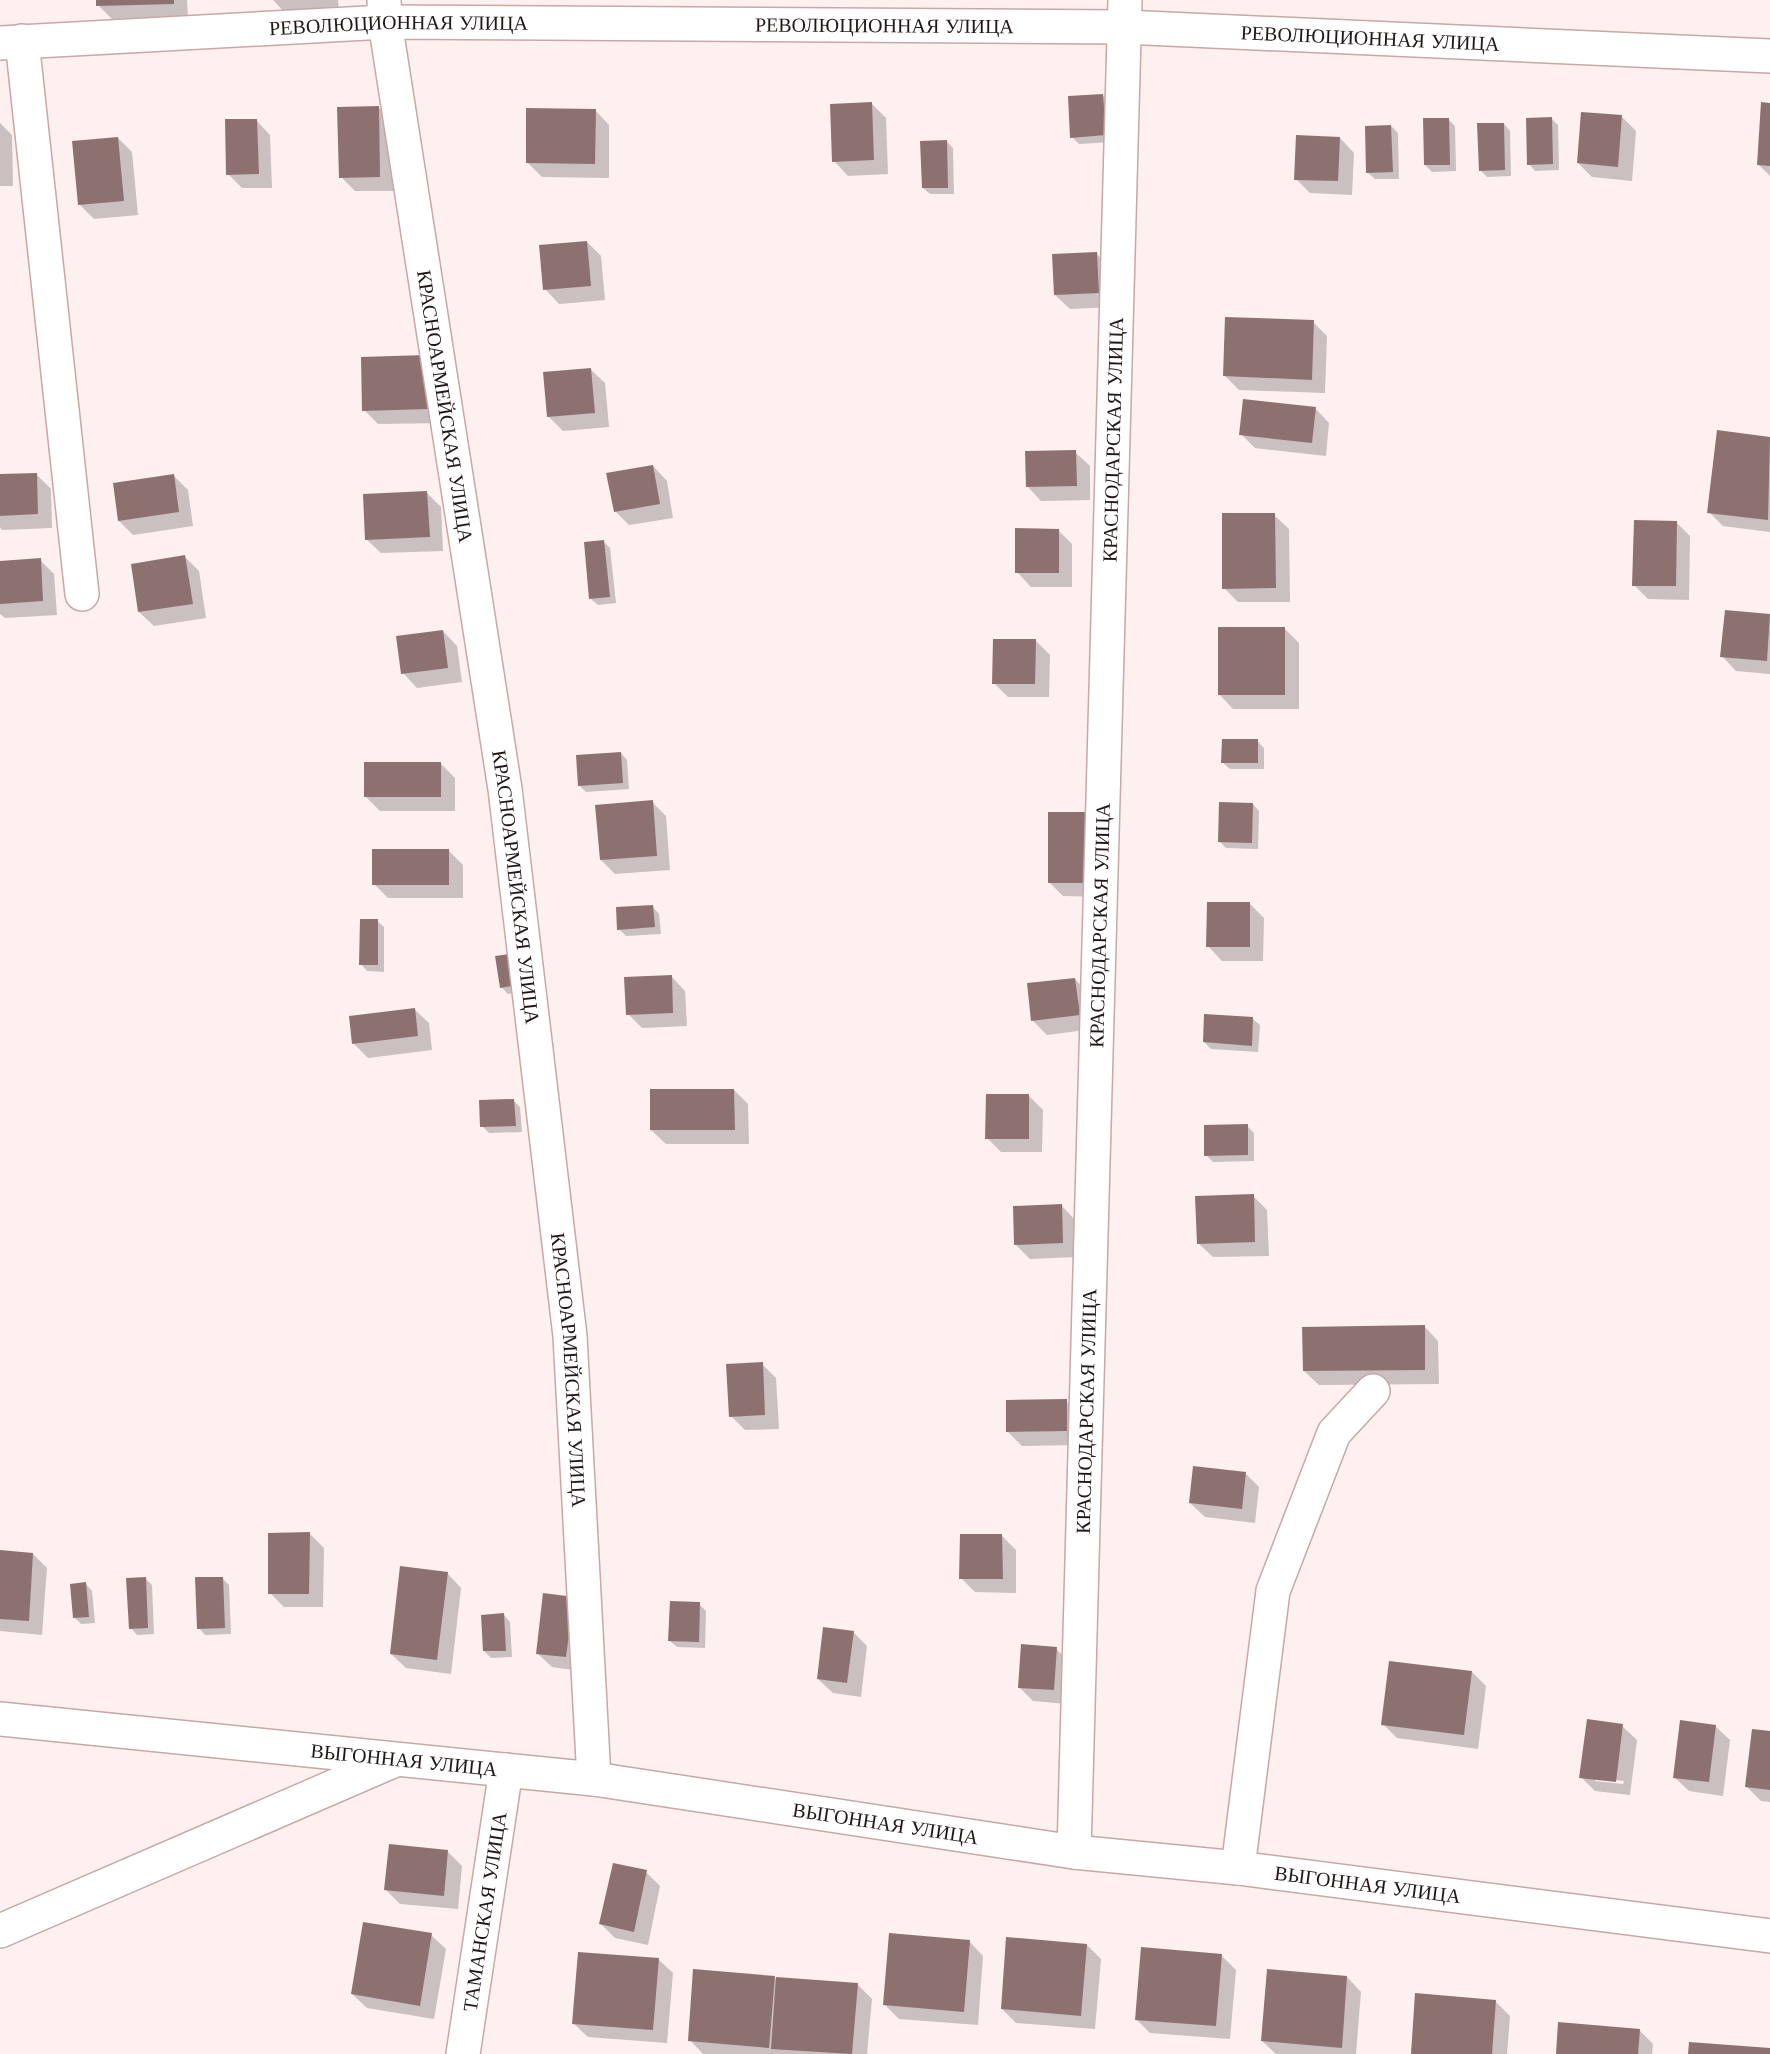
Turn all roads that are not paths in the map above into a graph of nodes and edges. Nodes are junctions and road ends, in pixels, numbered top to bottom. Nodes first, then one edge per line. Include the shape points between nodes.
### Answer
1 (385, 11) edge
2 (1125, 14) edge
3 (11, 42) edge
4 (1770, 56) edge
5 (82, 594) dead end
6 (1373, 1391) dead end
7 (0, 1719) edge
8 (396, 1760) junction
9 (506, 1770) junction
10 (594, 1779) junction
11 (1074, 1852) junction
12 (1238, 1868) junction
13 (0, 1931) edge
14 (1770, 1936) edge
15 (463, 2054) edge

1 - 2 street, РЕВОЛЮЦИОННАЯ УЛИЦА
1 - 3 street, РЕВОЛЮЦИОННАЯ УЛИЦА
1 - 10 street, КРАСНОАРМЕЙСКАЯ УЛИЦА via 508,812 570,1336
2 - 4 street, РЕВОЛЮЦИОННАЯ УЛИЦА
2 - 11 street, КРАСНОДАРСКАЯ УЛИЦА
3 - 5 street
6 - 12 street via 1334,1433 1273,1591
7 - 8 street, ВЫГОННАЯ УЛИЦА
8 - 9 street, ВЫГОННАЯ УЛИЦА
8 - 13 street
9 - 10 street, ВЫГОННАЯ УЛИЦА
9 - 15 street, ТАМАНСКАЯ УЛИЦА
10 - 11 street, ВЫГОННАЯ УЛИЦА
11 - 12 street, ВЫГОННАЯ УЛИЦА
12 - 14 street, ВЫГОННАЯ УЛИЦА

